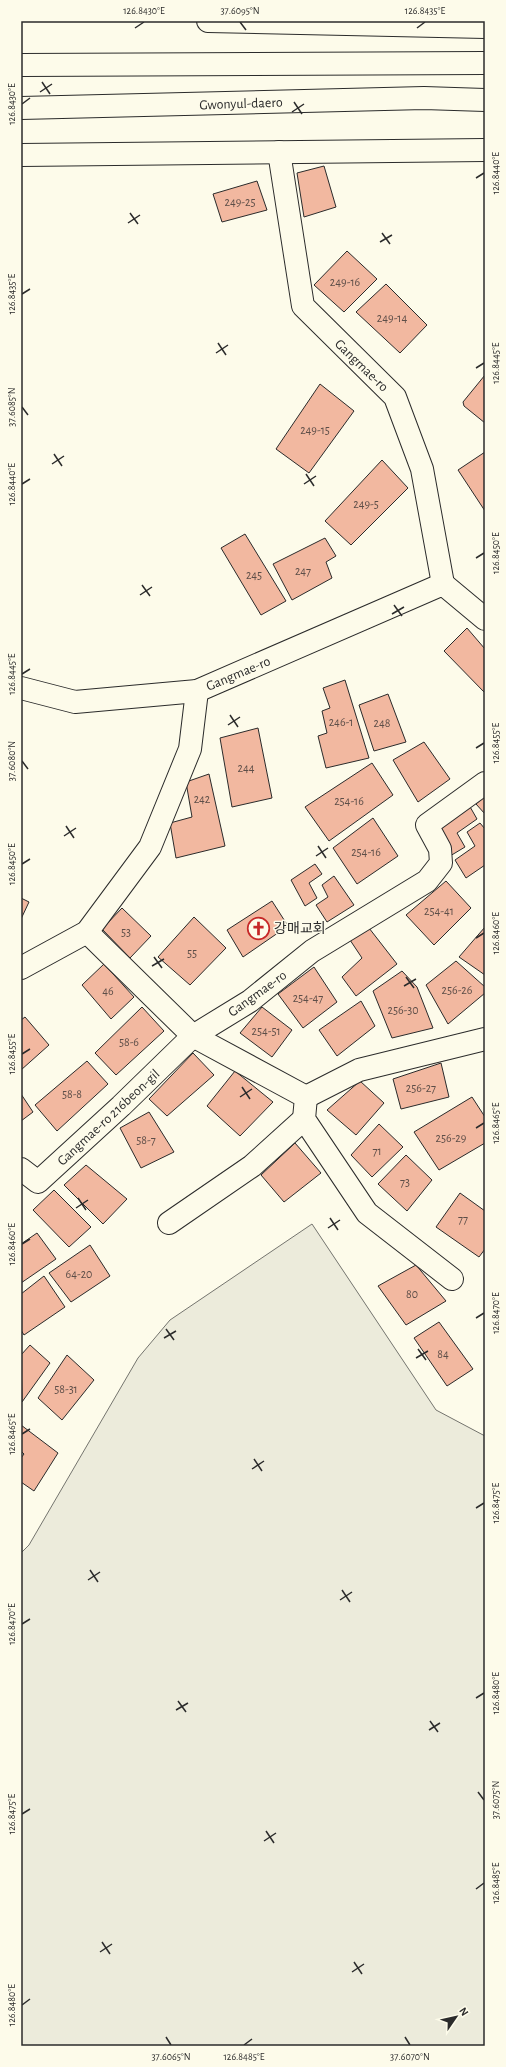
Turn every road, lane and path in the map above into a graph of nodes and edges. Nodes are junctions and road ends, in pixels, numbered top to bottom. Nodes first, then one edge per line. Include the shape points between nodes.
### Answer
1 (208, 21) edge
2 (485, 27) edge
3 (485, 63) edge
4 (21, 65) edge
5 (485, 100) edge
6 (21, 108) edge
7 (485, 150) edge
8 (279, 152) junction
9 (21, 155) edge
10 (443, 584) junction
11 (485, 618) edge
12 (21, 688) edge
13 (197, 691) junction
14 (485, 783) edge
15 (87, 932) junction
16 (21, 968) edge
17 (193, 1036) junction
18 (485, 1039) edge
19 (305, 1108) junction
20 (21, 1169) edge
21 (169, 1223) dead end
22 (452, 1279) dead end

1 - 2 main road
3 - 4 main road
5 - 6 main road, Gwonyul-daero via 424,98
7 - 8 main road
8 - 9 main road
8 - 10 main road, Gangmae-ro via 302,306 395,397 422,469
10 - 11 main road
10 - 13 main road, Gangmae-ro
12 - 13 main road, Gangmae-ro via 75,702
13 - 15 main road via 190,749 150,847
14 - 17 main road, Gangmae-ro via 427,825 440,850 441,863 428,881 312,951 250,1001
15 - 16 main road
15 - 17 main road
17 - 19 main road
17 - 20 main road, Gangmae-ro 216beon-gil via 38,1182
18 - 19 main road via 359,1070
19 - 21 main road via 252,1166
19 - 22 main road via 367,1213

